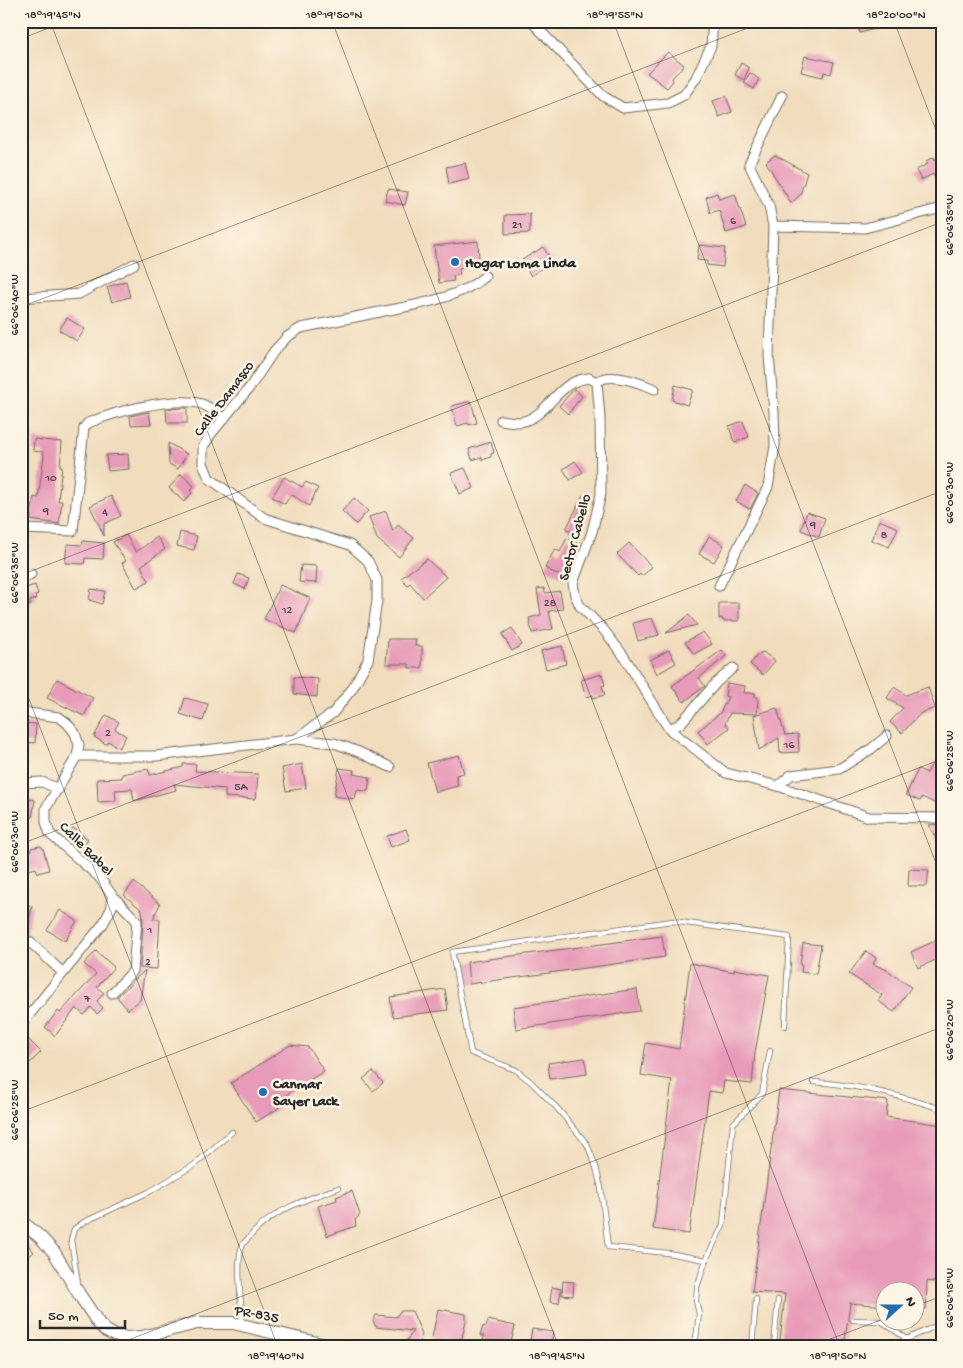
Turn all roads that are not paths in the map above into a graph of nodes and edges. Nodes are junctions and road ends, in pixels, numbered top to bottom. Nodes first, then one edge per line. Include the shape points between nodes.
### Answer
1 (531, 21) edge
2 (713, 21) edge
3 (782, 96) dead end
4 (942, 208) edge
5 (773, 226) junction
6 (134, 264) dead end
7 (484, 276) dead end
8 (21, 298) edge
9 (597, 382) junction
10 (655, 389) dead end
11 (224, 419) junction
12 (501, 420) dead end
13 (21, 529) edge
14 (32, 574) dead end
15 (21, 579) edge
16 (719, 586) dead end
17 (733, 668) dead end
18 (21, 712) edge
19 (669, 729) junction
20 (887, 736) dead end
21 (296, 739) junction
22 (77, 756) junction
23 (390, 767) dead end
24 (21, 782) edge
25 (778, 786) junction
26 (59, 789) junction
27 (942, 818) edge
28 (112, 896) junction
29 (21, 939) edge
30 (63, 973) junction
31 (112, 993) dead end
32 (21, 1025) edge
33 (785, 1026) dead end
34 (770, 1051) dead end
35 (813, 1082) dead end
36 (942, 1109) edge
37 (232, 1132) dead end
38 (338, 1188) dead end
39 (21, 1221) edge
40 (706, 1260) junction
41 (79, 1294) junction
42 (756, 1299) dead end
43 (778, 1300) dead end
44 (854, 1320) dead end
45 (942, 1323) edge
46 (242, 1325) junction
47 (907, 1339) junction
48 (334, 1347) edge
49 (695, 1347) edge
50 (752, 1347) edge
51 (774, 1347) edge
52 (890, 1347) edge

1 - 2 street via 592,86 623,108 668,103 684,95 711,46
3 - 5 street via 749,164 769,206
4 - 5 street via 865,228
5 - 16 street via 769,356 775,446 768,487
6 - 8 street via 79,294
7 - 11 street, Calle Damasco via 476,284 423,303 301,328 274,351
9 - 10 street via 602,378 612,378
9 - 12 street via 589,378 570,384 537,414 519,422
9 - 19 street, Sector Cabello via 601,494 592,532 573,583 575,595 580,606 623,655
11 - 13 street via 210,407 198,403 157,403 88,423 84,428 72,531
11 - 21 street, Calle Damasco via 203,447 203,463 209,478 264,518 350,545 368,561 377,580 368,660 352,689 333,713
14 - 15 street
17 - 19 street via 680,724
18 - 22 street via 59,717 67,723 79,745
19 - 25 street, Sector Cabello via 726,773
20 - 25 street via 839,769 791,775
21 - 22 street, Calle Damasco via 156,756
21 - 23 street, Calle Damasco via 334,743
22 - 26 street, Calle Babel
24 - 26 street via 42,782
25 - 27 street, Sector Cabello via 869,817
26 - 28 street, Calle Babel via 46,808 50,834 99,877
28 - 30 street, Calle Babel via 112,906 103,924
28 - 31 street via 137,921 133,972
29 - 30 street via 30,942
30 - 32 street, Calle Babel
33 - 40 lane via 789,937 672,921 452,952 470,1053 516,1070 557,1108 587,1144 601,1188 608,1247
34 - 40 lane via 762,1094 733,1124 723,1225
35 - 36 lane via 891,1093
37 - 41 lane via 194,1166 74,1229 71,1240
38 - 46 lane via 299,1201 260,1227 243,1244 240,1262
39 - 41 street, PR-835 / PR-835 via 54,1252
40 - 49 lane via 697,1288 699,1314
41 - 46 street, PR-835 / PR-835 via 106,1331 127,1338 197,1323
42 - 50 lane
43 - 51 lane
44 - 47 lane via 881,1322
45 - 47 lane
46 - 48 street, PR-835 / PR-835
47 - 52 lane

